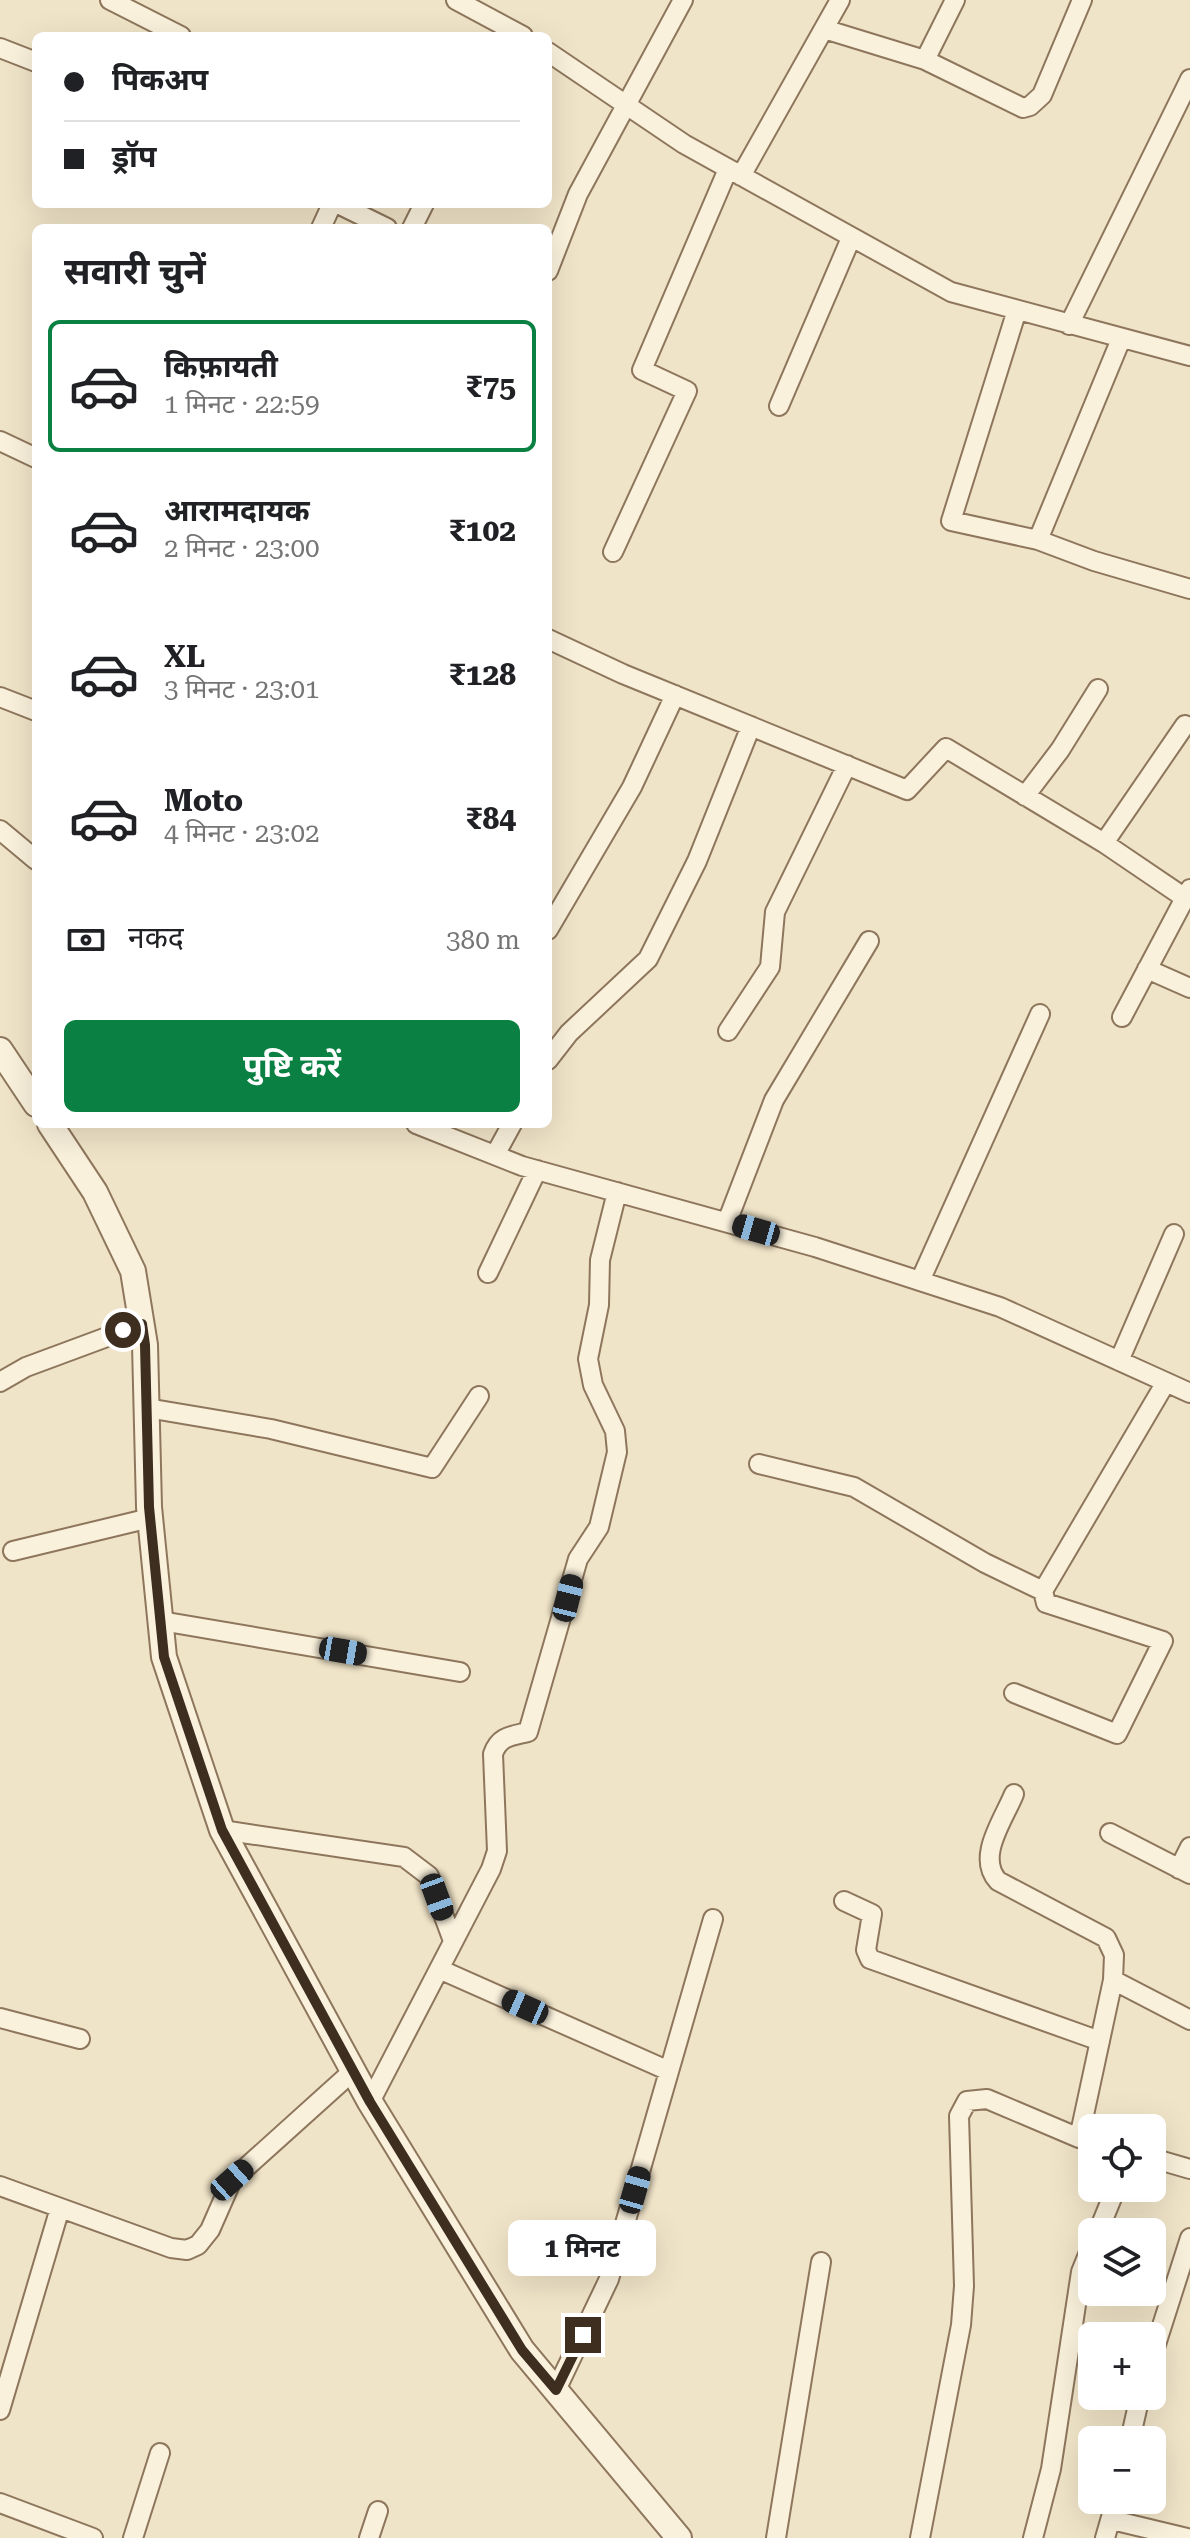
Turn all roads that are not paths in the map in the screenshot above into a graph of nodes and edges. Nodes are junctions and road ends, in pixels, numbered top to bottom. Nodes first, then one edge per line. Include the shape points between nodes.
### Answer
1 (110, 0) edge
2 (456, 0) edge
3 (683, 0) edge
4 (840, 0) edge
5 (955, 0) edge
6 (1082, 0) edge
7 (824, 29) junction
8 (173, 32) edge
9 (516, 32) edge
10 (0, 48) edge
11 (552, 55) edge
12 (32, 60) edge
13 (925, 60) junction
14 (1190, 79) edge
15 (625, 104) junction
16 (735, 173) junction
17 (344, 208) edge
18 (378, 224) edge
19 (851, 238) junction
20 (552, 261) edge
21 (1017, 310) junction
22 (1069, 325) junction
23 (1121, 339) junction
24 (1190, 356) edge
25 (779, 406) dead end
26 (0, 441) edge
27 (32, 456) edge
28 (1038, 540) junction
29 (613, 552) dead end
30 (1190, 589) edge
31 (552, 641) edge
32 (1098, 689) dead end
33 (675, 695) junction
34 (0, 697) edge
35 (32, 709) edge
36 (1185, 725) dead end
37 (751, 726) junction
38 (847, 765) junction
39 (1025, 796) junction
40 (0, 830) edge
41 (1104, 843) junction
42 (32, 857) edge
43 (1188, 893) edge
44 (552, 923) edge
45 (869, 941) dead end
46 (1147, 969) junction
47 (1190, 988) edge
48 (1040, 1014) dead end
49 (1122, 1017) dead end
50 (728, 1031) dead end
51 (0, 1050) edge
52 (552, 1055) edge
53 (32, 1098) edge
54 (53, 1128) edge
55 (433, 1128) edge
56 (510, 1128) edge
57 (495, 1155) junction
58 (537, 1170) junction
59 (617, 1192) junction
60 (727, 1222) junction
61 (1174, 1234) dead end
62 (488, 1273) dead end
63 (920, 1281) junction
64 (142, 1324) junction
65 (1119, 1361) junction
66 (0, 1382) edge
67 (1166, 1382) junction
68 (1190, 1393) edge
69 (479, 1396) dead end
70 (147, 1408) junction
71 (759, 1464) dead end
72 (150, 1518) junction
73 (13, 1551) dead end
74 (1043, 1591) junction
75 (161, 1621) junction
76 (460, 1672) dead end
77 (1014, 1693) dead end
78 (1014, 1794) dead end
79 (222, 1830) junction
80 (1110, 1833) dead end
81 (1190, 1847) edge
82 (1185, 1871) edge
83 (844, 1901) dead end
84 (713, 1919) dead end
85 (453, 1941) junction
86 (439, 1969) junction
87 (1113, 1980) junction
88 (0, 2018) edge
89 (1190, 2020) edge
90 (80, 2039) dead end
91 (1100, 2041) junction
92 (353, 2071) junction
93 (669, 2071) junction
94 (370, 2102) junction
95 (1090, 2114) edge
96 (1078, 2136) edge
97 (1166, 2162) edge
98 (1190, 2169) edge
99 (0, 2186) edge
100 (60, 2208) junction
101 (1190, 2238) edge
102 (821, 2262) dead end
103 (1078, 2292) edge
104 (1163, 2322) edge
105 (556, 2390) junction
106 (0, 2410) edge
107 (160, 2453) dead end
108 (0, 2503) edge
109 (378, 2511) dead end
110 (1108, 2529) edge
111 (93, 2538) edge
112 (133, 2538) edge
113 (369, 2538) edge
114 (679, 2538) edge
115 (776, 2538) edge
116 (920, 2538) edge
117 (1033, 2538) edge
118 (1187, 2538) edge

1 - 8 street
2 - 9 street
3 - 15 street
4 - 7 street
5 - 13 street
6 - 13 street via 1042,95 1030,106 1018,106
7 - 13 street
7 - 16 street
10 - 12 street
11 - 15 street
14 - 22 street
15 - 16 street
15 - 20 street via 578,194
16 - 19 street
16 - 29 street via 642,370 687,391
17 - 18 street
19 - 21 street via 951,292
19 - 25 street
21 - 22 street
21 - 28 street via 951,521
22 - 23 street
23 - 24 street
23 - 28 street
26 - 27 street
28 - 30 street
31 - 33 street
32 - 39 street
33 - 37 street
33 - 44 street via 632,787
34 - 35 street
36 - 41 street
37 - 38 street
37 - 52 street via 697,861 648,959
38 - 39 street via 907,790 946,748
38 - 50 street via 775,912 770,967
39 - 41 street
40 - 42 street
41 - 43 street
43 - 46 street
45 - 60 street via 762,1124
46 - 47 street
46 - 49 street
48 - 63 street
51 - 53 street
54 - 64 street via 95,1192 133,1271
55 - 57 street
56 - 57 street
57 - 58 street
58 - 59 street
58 - 62 street
59 - 60 street
59 - 85 street via 600,1260 599,1305 588,1359 593,1385 615,1431 617,1452 599,1527 578,1559 528,1732 496,1744 497,1851
60 - 63 street
61 - 65 street
63 - 65 street via 1000,1307
64 - 66 street
64 - 70 street
65 - 67 street
67 - 68 street
67 - 74 street
69 - 70 street via 432,1468 271,1429
70 - 72 street
71 - 74 street via 854,1487
72 - 73 street
72 - 75 street
74 - 77 street via 1046,1603 1163,1641 1117,1734
75 - 76 street
75 - 79 street via 164,1657
78 - 87 street via 987,1858 988,1870 998,1881 1106,1938 1114,1955
79 - 85 street via 404,1857 429,1876
79 - 92 street
80 - 82 street
81 - 82 street
83 - 91 street via 872,1914 866,1950 870,1959
84 - 93 street
85 - 86 street
86 - 93 street
86 - 94 street
87 - 89 street
87 - 91 street
88 - 90 street
91 - 95 street
92 - 94 street
92 - 100 street via 232,2180 198,2245 187,2250
93 - 105 street via 609,2279
94 - 105 street via 522,2350
96 - 116 street via 987,2099 974,2098 963,2105 961,2325
97 - 98 street
99 - 100 street
100 - 106 street
101 - 104 street
102 - 115 street
103 - 117 street via 1051,2469
105 - 114 street
107 - 112 street
108 - 111 street
109 - 113 street
110 - 118 street

